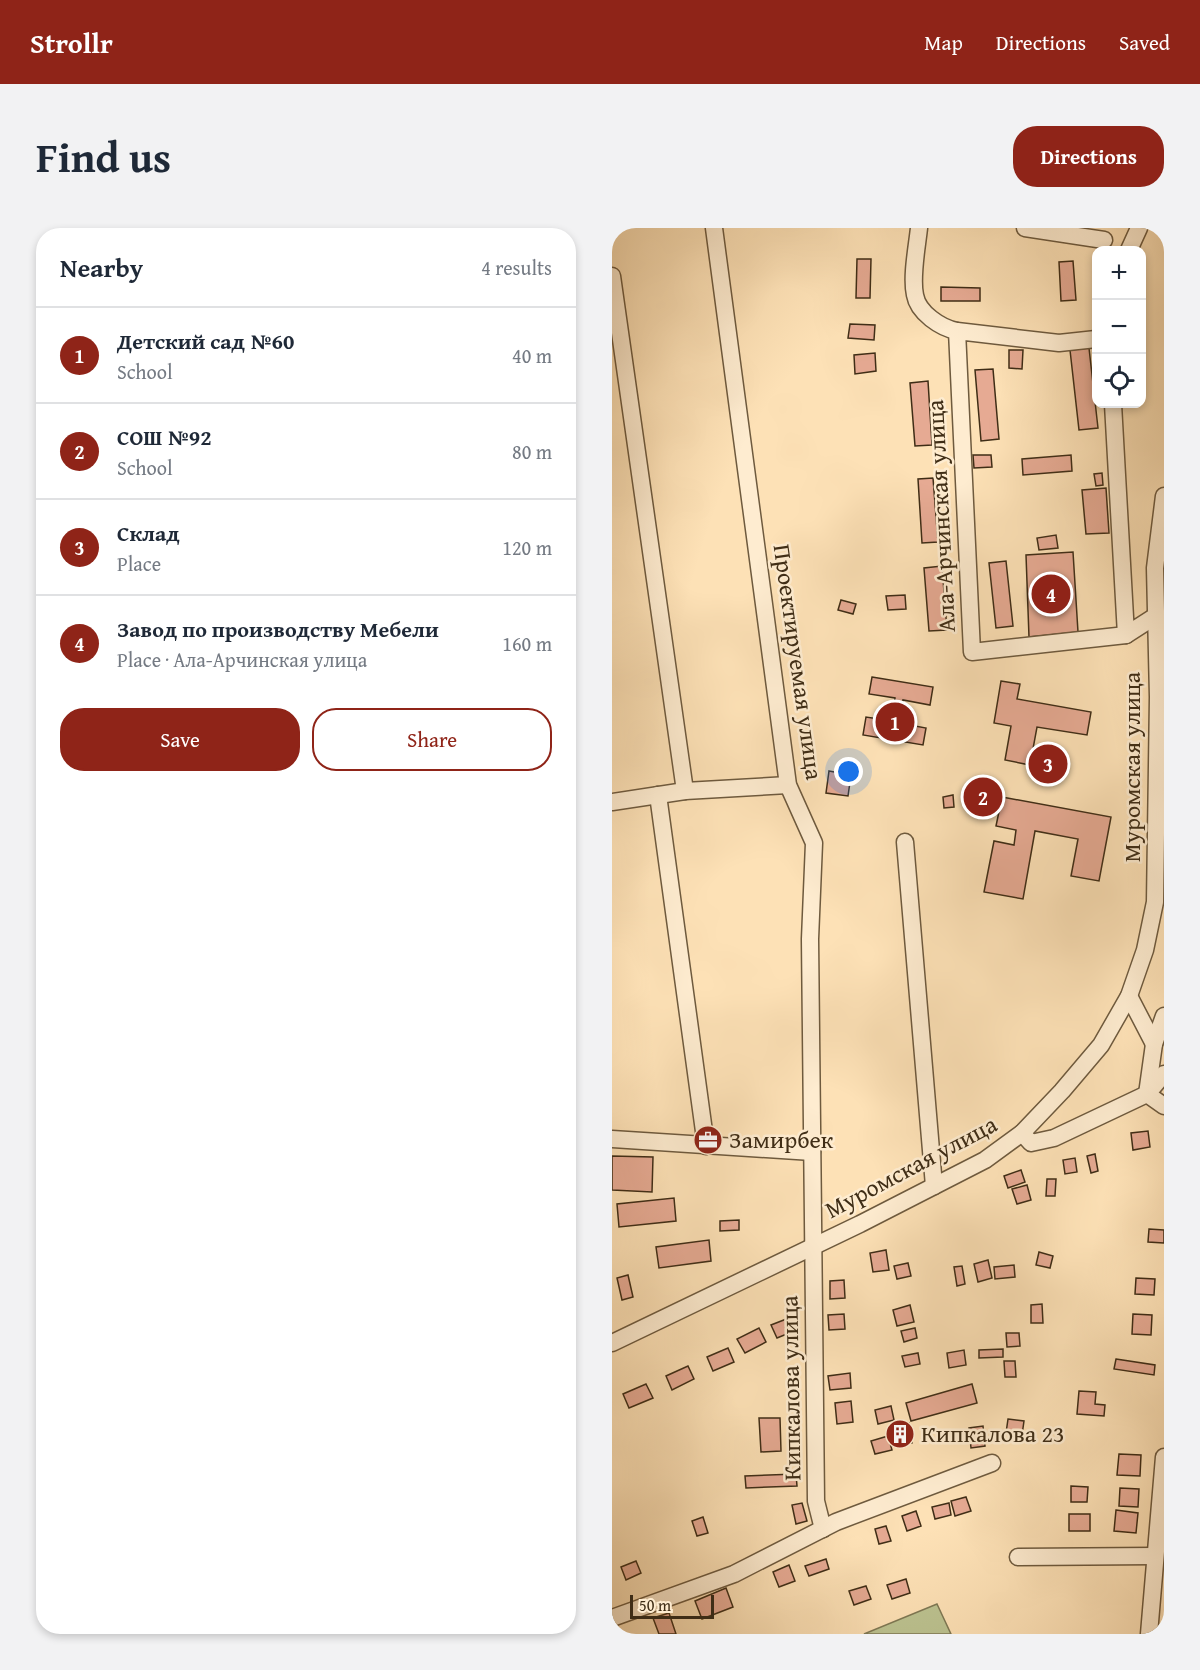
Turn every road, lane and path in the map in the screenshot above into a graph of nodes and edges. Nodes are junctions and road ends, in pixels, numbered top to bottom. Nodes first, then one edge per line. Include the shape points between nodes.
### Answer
1 (714, 228) edge
2 (919, 228) edge
3 (1025, 228) edge
4 (1139, 228) edge
5 (1104, 239) edge
6 (1131, 246) edge
7 (612, 276) edge
8 (957, 331) junction
9 (1092, 339) edge
10 (1113, 408) edge
11 (1164, 496) edge
12 (1159, 617) edge
13 (1126, 635) junction
14 (1161, 751) edge
15 (788, 784) junction
16 (685, 791) junction
17 (658, 795) junction
18 (612, 802) edge
19 (905, 842) dead end
20 (1129, 996) junction
21 (1164, 1016) edge
22 (1154, 1044) junction
23 (1164, 1074) edge
24 (1147, 1094) junction
25 (1164, 1106) edge
26 (1022, 1133) junction
27 (612, 1139) edge
28 (706, 1146) junction
29 (812, 1152) junction
30 (934, 1186) junction
31 (814, 1246) junction
32 (612, 1343) edge
33 (1164, 1457) edge
34 (992, 1463) dead end
35 (823, 1529) junction
36 (1155, 1556) junction
37 (1018, 1557) dead end
38 (612, 1618) edge
39 (1149, 1634) edge

1 - 15 street, Проектируемая улица
2 - 8 street via 915,296 922,310 946,329
3 - 5 street
4 - 6 street
7 - 16 street
8 - 9 street via 1059,343
8 - 13 street, Ала-Арчинская улица via 972,652
10 - 13 street
11 - 12 street, Муромская улица via 1155,568
12 - 13 street, Ала-Арчинская улица
12 - 14 street, Муромская улица
14 - 20 street, Муромская улица via 1155,902 1145,950
15 - 16 street
15 - 29 street, Проектируемая улица via 814,843 810,939
16 - 17 street
17 - 18 street
17 - 28 street
19 - 30 street
20 - 22 street
20 - 26 street, Муромская улица via 1101,1045
21 - 22 street
22 - 24 street
23 - 24 street
24 - 25 street
24 - 26 street via 1054,1138 1031,1143
26 - 30 street, Муромская улица via 985,1160
27 - 28 street
28 - 29 street
29 - 31 street, Проектируемая улица
30 - 31 street, Муромская улица
31 - 32 street, Муромская улица
31 - 35 street, Кипкалова улица via 816,1501
33 - 36 street
34 - 35 street via 874,1505
35 - 38 street via 734,1574
36 - 37 street
36 - 39 street

